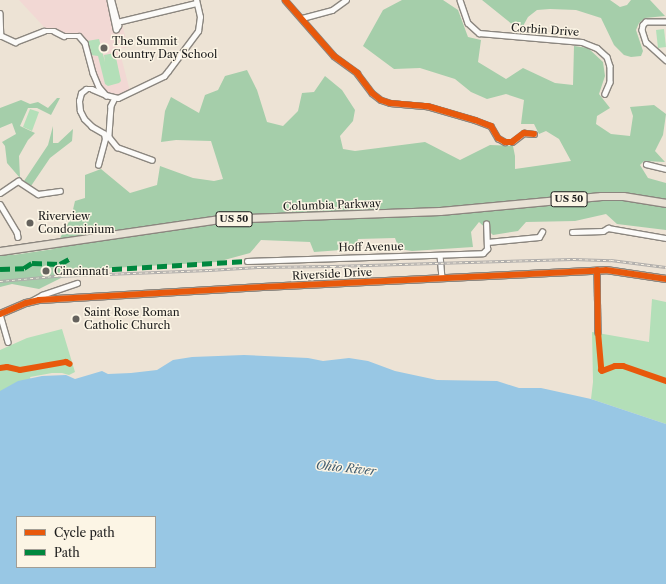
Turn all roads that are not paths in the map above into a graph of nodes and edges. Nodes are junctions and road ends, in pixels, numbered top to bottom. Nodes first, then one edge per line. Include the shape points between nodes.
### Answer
1 (110, 0) edge
2 (285, 0) edge
3 (346, 0) edge
4 (460, 0) edge
5 (196, 1) edge
6 (0, 13) edge
7 (302, 18) junction
8 (118, 22) junction
9 (666, 22) edge
10 (0, 26) edge
11 (1, 36) edge
12 (666, 60) edge
13 (106, 94) junction
14 (605, 94) dead end
15 (115, 98) junction
16 (534, 134) dead end
17 (152, 160) dead end
18 (98, 164) dead end
19 (646, 164) dead end
20 (666, 169) edge
21 (60, 191) dead end
22 (0, 193) edge
23 (0, 204) edge
24 (666, 204) edge
25 (486, 224) dead end
26 (542, 232) dead end
27 (572, 232) dead end
28 (18, 237) dead end
29 (666, 238) edge
30 (487, 242) junction
31 (0, 251) edge
32 (440, 255) junction
33 (247, 261) dead end
34 (597, 270) junction
35 (442, 278) junction
36 (666, 279) edge
37 (77, 283) dead end
38 (32, 301) junction
39 (0, 314) edge
40 (598, 332) dead end
41 (8, 342) dead end

1 - 8 street
1 - 8 street via 116,29
2 - 7 street
3 - 7 street via 335,9
4 - 14 street, Corbin Drive via 468,24 479,34 582,42 597,48 607,57 610,66 610,82
5 - 8 street
5 - 15 street via 200,16 198,30 164,76
6 - 10 street
7 - 16 street via 334,56 358,73 372,93 381,100 427,106 475,120 491,126 498,138 505,142 512,142 524,133
9 - 12 street via 649,21 644,23 642,30 646,42
10 - 11 street
11 - 13 street via 15,42 44,31 54,31 64,36 79,36 85,43 95,79
13 - 15 street
13 - 18 street via 86,89 81,93 79,101 84,119 104,134
15 - 17 street via 111,106 109,137 117,147
19 - 20 street
21 - 22 street via 38,194 18,181
23 - 28 street
24 - 31 highway, Columbia Parkway / US 50 via 623,196 600,196 440,211 220,219
25 - 30 street
26 - 30 street via 539,237
27 - 29 street via 603,231 608,228
30 - 32 street, Hoff Avenue via 488,249 485,252
32 - 33 street, Hoff Avenue
32 - 35 street
34 - 35 main road, Riverside Drive
34 - 36 main road, Riverside Drive via 623,271
34 - 40 street
35 - 38 main road, Riverside Drive
37 - 38 street
38 - 39 main road, Riverside Drive
39 - 41 street

